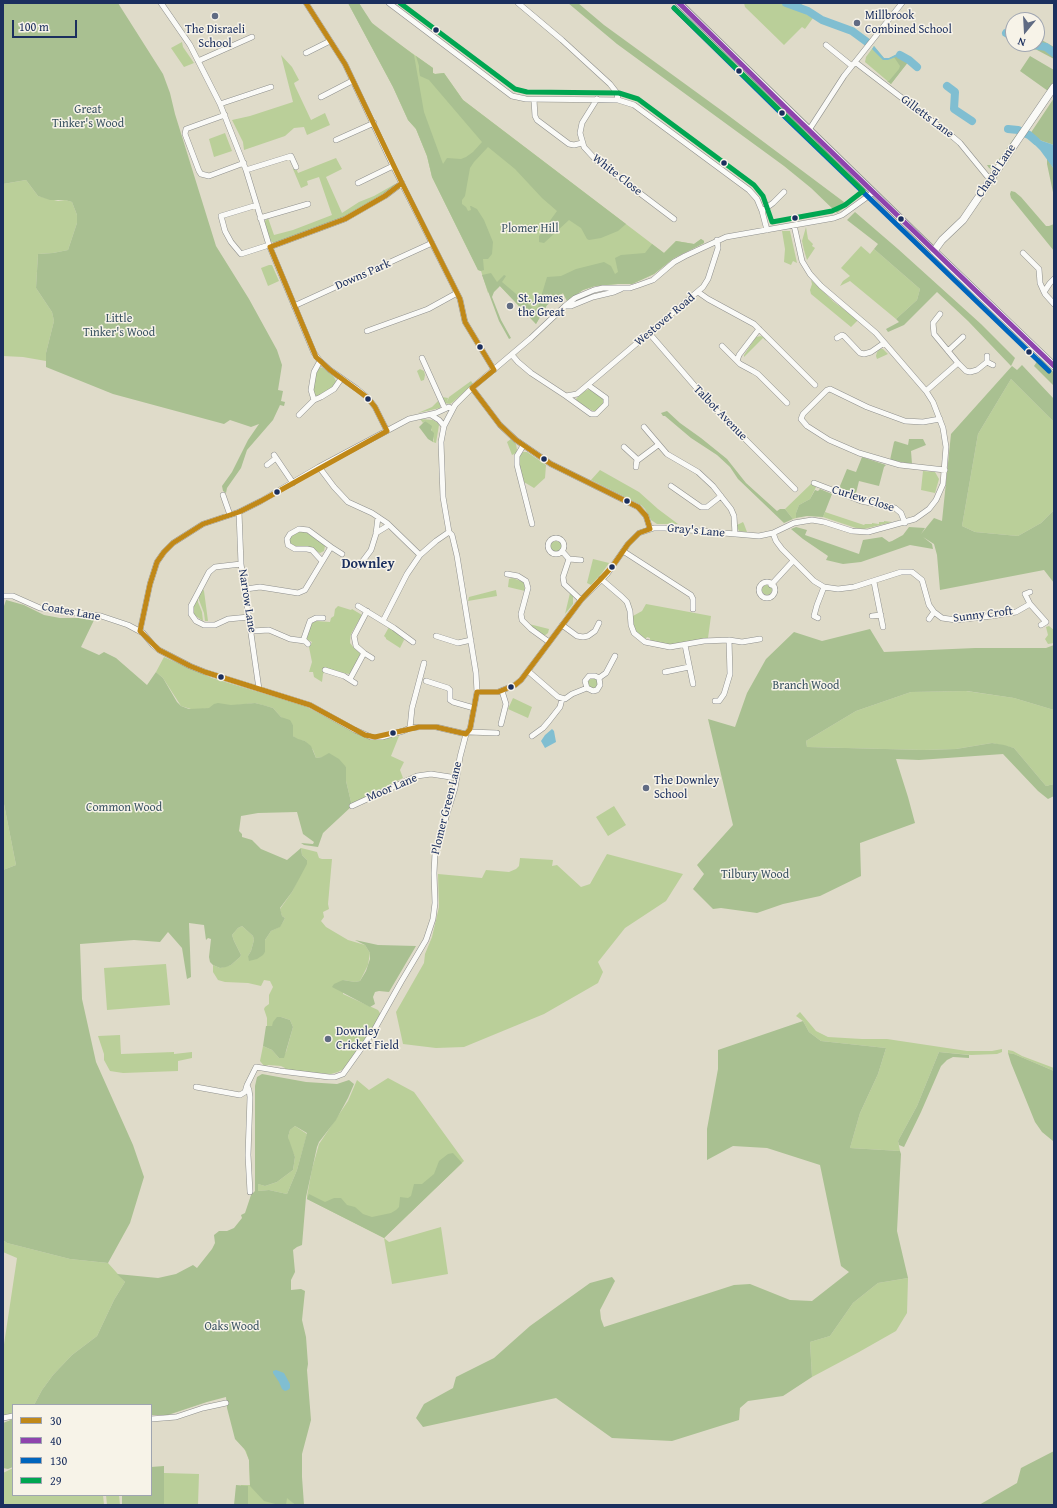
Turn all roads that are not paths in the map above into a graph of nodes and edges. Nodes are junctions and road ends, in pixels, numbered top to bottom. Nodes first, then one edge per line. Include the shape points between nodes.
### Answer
1 (160, 3) edge
2 (306, 3) edge
3 (390, 3) edge
4 (518, 3) edge
5 (679, 3) edge
6 (902, 3) edge
7 (252, 37) dead end
8 (330, 41) junction
9 (826, 45) dead end
10 (306, 53) dead end
11 (198, 61) junction
12 (854, 64) junction
13 (352, 81) junction
14 (271, 87) dead end
15 (1054, 87) edge
16 (321, 97) dead end
17 (597, 99) junction
18 (534, 100) junction
19 (618, 100) junction
20 (220, 104) junction
21 (225, 115) junction
22 (374, 123) junction
23 (809, 130) junction
24 (336, 140) dead end
25 (582, 143) junction
26 (244, 163) junction
27 (393, 166) junction
28 (296, 167) dead end
29 (246, 170) junction
30 (992, 179) junction
31 (358, 183) dead end
32 (402, 183) junction
33 (784, 192) dead end
34 (874, 192) junction
35 (308, 204) dead end
36 (257, 205) junction
37 (762, 211) junction
38 (260, 218) junction
39 (674, 219) dead end
40 (794, 225) junction
41 (767, 230) junction
42 (717, 240) junction
43 (432, 243) junction
44 (270, 246) junction
45 (934, 251) junction
46 (1023, 253) dead end
47 (1054, 279) edge
48 (698, 292) junction
49 (1044, 292) junction
50 (457, 294) junction
51 (1054, 304) edge
52 (294, 306) junction
53 (940, 314) dead end
54 (759, 329) junction
55 (367, 331) dead end
56 (649, 333) junction
57 (963, 337) dead end
58 (837, 338) dead end
59 (884, 343) junction
60 (722, 346) dead end
61 (948, 351) junction
62 (512, 354) junction
63 (422, 358) dead end
64 (320, 362) junction
65 (738, 362) junction
66 (958, 363) junction
67 (993, 365) dead end
68 (1054, 366) edge
69 (494, 370) junction
70 (341, 378) junction
71 (588, 385) junction
72 (815, 385) dead end
73 (472, 388) junction
74 (926, 391) junction
75 (566, 396) junction
76 (314, 400) junction
77 (787, 403) dead end
78 (452, 409) junction
79 (445, 410) junction
80 (431, 414) junction
81 (299, 415) dead end
82 (940, 419) junction
83 (444, 426) junction
84 (644, 427) dead end
85 (387, 431) junction
86 (658, 445) junction
87 (523, 446) junction
88 (624, 447) dead end
89 (638, 460) junction
90 (267, 464) dead end
91 (319, 467) junction
92 (636, 467) dead end
93 (945, 470) junction
94 (293, 483) junction
95 (671, 486) dead end
96 (817, 486) dead end
97 (795, 489) dead end
98 (223, 495) dead end
99 (721, 496) junction
100 (239, 512) junction
101 (230, 515) junction
102 (378, 517) junction
103 (904, 523) junction
104 (532, 524) dead end
105 (389, 525) junction
106 (650, 529) junction
107 (449, 532) junction
108 (376, 533) junction
109 (773, 533) junction
110 (735, 534) junction
111 (331, 547) junction
112 (562, 551) dead end
113 (623, 552) junction
114 (342, 554) dead end
115 (420, 555) junction
116 (569, 559) junction
117 (581, 560) dead end
118 (322, 561) junction
119 (793, 561) junction
120 (241, 564) junction
121 (359, 566) dead end
122 (507, 574) dead end
123 (601, 579) junction
124 (874, 582) junction
125 (772, 585) dead end
126 (824, 587) junction
127 (246, 589) junction
128 (1030, 592) dead end
129 (3, 596) edge
130 (581, 600) junction
131 (1030, 604) junction
132 (358, 606) dead end
133 (693, 608) dead end
134 (367, 611) junction
135 (934, 612) junction
136 (881, 615) junction
137 (872, 616) dead end
138 (249, 617) junction
139 (323, 618) dead end
140 (818, 618) dead end
141 (929, 619) dead end
142 (383, 621) junction
143 (599, 623) dead end
144 (562, 625) junction
145 (1041, 625) dead end
146 (883, 627) dead end
147 (140, 631) junction
148 (252, 631) junction
149 (438, 639) dead end
150 (760, 639) dead end
151 (471, 640) junction
152 (729, 640) junction
153 (302, 641) junction
154 (413, 642) dead end
155 (549, 642) junction
156 (308, 644) dead end
157 (685, 645) junction
158 (364, 653) junction
159 (615, 656) dead end
160 (372, 658) dead end
161 (424, 663) dead end
162 (690, 667) junction
163 (325, 670) dead end
164 (528, 671) junction
165 (665, 672) dead end
166 (599, 678) junction
167 (350, 679) junction
168 (426, 681) dead end
169 (355, 684) dead end
170 (693, 684) dead end
171 (587, 688) junction
172 (259, 689) junction
173 (502, 691) junction
174 (477, 692) junction
175 (562, 699) junction
176 (719, 701) dead end
177 (474, 708) junction
178 (501, 724) dead end
179 (410, 728) junction
180 (468, 733) junction
181 (497, 733) dead end
182 (532, 736) dead end
183 (457, 778) junction
184 (352, 806) dead end
185 (247, 1085) junction
186 (196, 1087) dead end
187 (250, 1192) dead end
188 (226, 1403) dead end
189 (152, 1419) edge

1 - 11 street
2 - 8 street
3 - 18 street via 506,92 519,98
4 - 19 street via 610,84 617,93
5 - 23 main road
6 - 12 street
7 - 11 street
8 - 10 street
8 - 13 street via 342,58
9 - 12 street, Gilletts Lane
11 - 20 street
12 - 23 street via 834,89
12 - 30 street, Gilletts Lane via 953,137
13 - 16 street
13 - 22 street
14 - 20 street
15 - 30 highway, Chapel Lane
17 - 18 street
17 - 19 street
17 - 25 street, White Close via 582,123
18 - 25 street via 537,120 569,144
19 - 37 street via 634,105 735,179 757,199
20 - 21 street
21 - 26 street
21 - 26 street via 186,129 185,134 199,171 208,176
22 - 24 street
22 - 27 street
23 - 34 main road
25 - 39 street, White Close via 591,156
26 - 29 street
27 - 31 street
27 - 32 street
28 - 29 street via 291,156
29 - 36 street
30 - 45 highway, Chapel Lane via 963,220
32 - 43 street
32 - 44 street via 345,219
33 - 37 street
34 - 40 street via 849,211 834,218
34 - 45 main road
35 - 38 street
36 - 38 street
36 - 44 street via 221,216 225,231 241,254
37 - 41 street
38 - 44 street
40 - 41 street
40 - 59 street, Gray's Lane via 802,261 810,274
41 - 42 street
42 - 48 street, Westover Road via 718,248 708,279
42 - 62 street via 674,262 653,280 640,285 594,290 574,298
43 - 50 street
43 - 52 street, Downs Park
44 - 52 street
45 - 68 highway
46 - 49 street via 1039,269
47 - 49 street
48 - 54 street
48 - 56 street, Westover Road
49 - 51 street
50 - 55 street via 428,309
50 - 69 street via 465,322
52 - 64 street
53 - 61 street via 930,327
54 - 65 street via 737,358
54 - 72 street
56 - 71 street, Westover Road
56 - 97 street, Talbot Avenue via 713,407
57 - 61 street
58 - 59 street via 844,336 864,354
59 - 74 street, Gray's Lane
60 - 65 street
61 - 66 street
62 - 69 street
62 - 75 street via 518,362
63 - 79 street
64 - 70 street
64 - 76 street via 316,367 311,390
65 - 77 street via 758,374 780,400
66 - 67 street via 970,372 977,370 987,359
66 - 74 street
69 - 73 street
70 - 76 street via 334,389
70 - 85 street via 368,398
71 - 75 street, Westover Road via 578,394
71 - 75 street via 606,398 606,404 596,414 591,414
73 - 78 street
73 - 87 street via 500,425
74 - 82 street, Gray's Lane
76 - 81 street
78 - 79 street via 449,407
78 - 83 street, Plomer Green Lane
79 - 80 street
80 - 83 street
80 - 85 street via 415,417
82 - 93 street, Gray's Lane via 945,440
82 - 93 street via 923,422 905,421 830,389 803,414 801,419 829,440 859,454 900,465
83 - 107 street, Plomer Green Lane via 441,442 442,476
84 - 86 street
85 - 91 street
86 - 89 street
86 - 99 street via 672,458 705,478
87 - 104 street via 517,456 517,465
87 - 106 street via 551,464 638,507 646,516
88 - 89 street
89 - 92 street
90 - 94 street via 275,457
91 - 94 street
91 - 102 street via 348,502
93 - 103 street, Gray's Lane via 941,490 933,504 921,515
94 - 100 street
95 - 99 street via 681,490 697,505 705,508
96 - 103 street, Curlew Close via 861,501 895,508 901,513
98 - 101 street
99 - 110 street via 734,516
100 - 101 street
100 - 120 street, Narrow Lane
101 - 147 street via 203,524 173,543 164,552 157,562
102 - 105 street
102 - 108 street
103 - 109 street, Gray's Lane via 863,532 812,520 794,523
105 - 108 street
105 - 115 street
106 - 110 street, Gray's Lane via 670,528
106 - 113 street, Gray's Lane via 636,535
107 - 115 street
107 - 151 street, Plomer Green Lane via 454,541
108 - 121 street via 371,550
109 - 110 street, Gray's Lane via 759,536
109 - 119 street via 778,545
111 - 114 street
111 - 118 street
111 - 118 street via 308,530 299,529 290,534 287,539 291,547 312,550
112 - 116 street
113 - 123 street, Gray's Lane
113 - 133 street via 691,595
115 - 142 street via 407,574
116 - 117 street
116 - 130 street via 563,577 564,584
118 - 127 street via 302,592 293,593 260,587
119 - 125 street
119 - 126 street
120 - 127 street, Narrow Lane
120 - 138 street via 215,567 209,572 191,606 191,614 196,621 204,625
122 - 155 street via 526,581 528,588 521,614 522,620
123 - 130 street, Gray's Lane
123 - 157 street via 627,602 632,629 638,638 658,646
124 - 126 street via 846,588
124 - 135 street via 901,572 912,572 922,580 929,605
124 - 136 street
126 - 140 street via 814,616
127 - 138 street, Narrow Lane
128 - 131 street, Sunny Croft via 1025,594
129 - 147 street, Coates Lane via 13,596 40,608 101,616
130 - 144 street, Gray's Lane
131 - 135 street, Sunny Croft via 1011,613 966,620 946,620
131 - 145 street via 1046,622
132 - 134 street
134 - 142 street
134 - 158 street via 354,636 356,646
135 - 141 street
136 - 137 street
136 - 146 street
138 - 148 street, Narrow Lane
139 - 153 street via 310,621
142 - 154 street
143 - 144 street via 592,634 583,638
144 - 155 street, Gray's Lane
147 - 172 street, Coates Lane via 160,650 190,666
148 - 153 street via 269,630
148 - 172 street, Narrow Lane
149 - 151 street via 458,643
150 - 152 street via 742,642
151 - 174 street, Plomer Green Lane
152 - 157 street
152 - 176 street via 733,672
153 - 156 street
155 - 164 street, Gray's Lane
157 - 162 street
158 - 160 street
158 - 167 street
159 - 166 street via 608,671
161 - 179 street via 412,708
162 - 165 street
162 - 170 street
163 - 167 street
164 - 173 street, Gray's Lane via 515,685
164 - 175 street
166 - 171 street via 589,676 586,681
166 - 171 street via 600,685 597,690
167 - 169 street
168 - 177 street via 448,688 450,700 453,702
171 - 175 street
172 - 179 street, Coates Lane via 310,705 371,737 382,737
173 - 174 street, Gray's Lane
173 - 178 street via 506,704
174 - 177 street, Plomer Green Lane
175 - 182 street via 560,707 550,721
177 - 180 street, Plomer Green Lane
179 - 180 street via 436,727
180 - 181 street
180 - 183 street, Plomer Green Lane via 460,756
183 - 184 street, Moor Lane via 431,774 417,776
183 - 185 street, Plomer Green Lane via 435,853 435,911 428,934 370,1038 341,1076 297,1074 256,1066
185 - 186 street via 245,1092 240,1095
185 - 187 street via 250,1090
188 - 189 street via 176,1417

